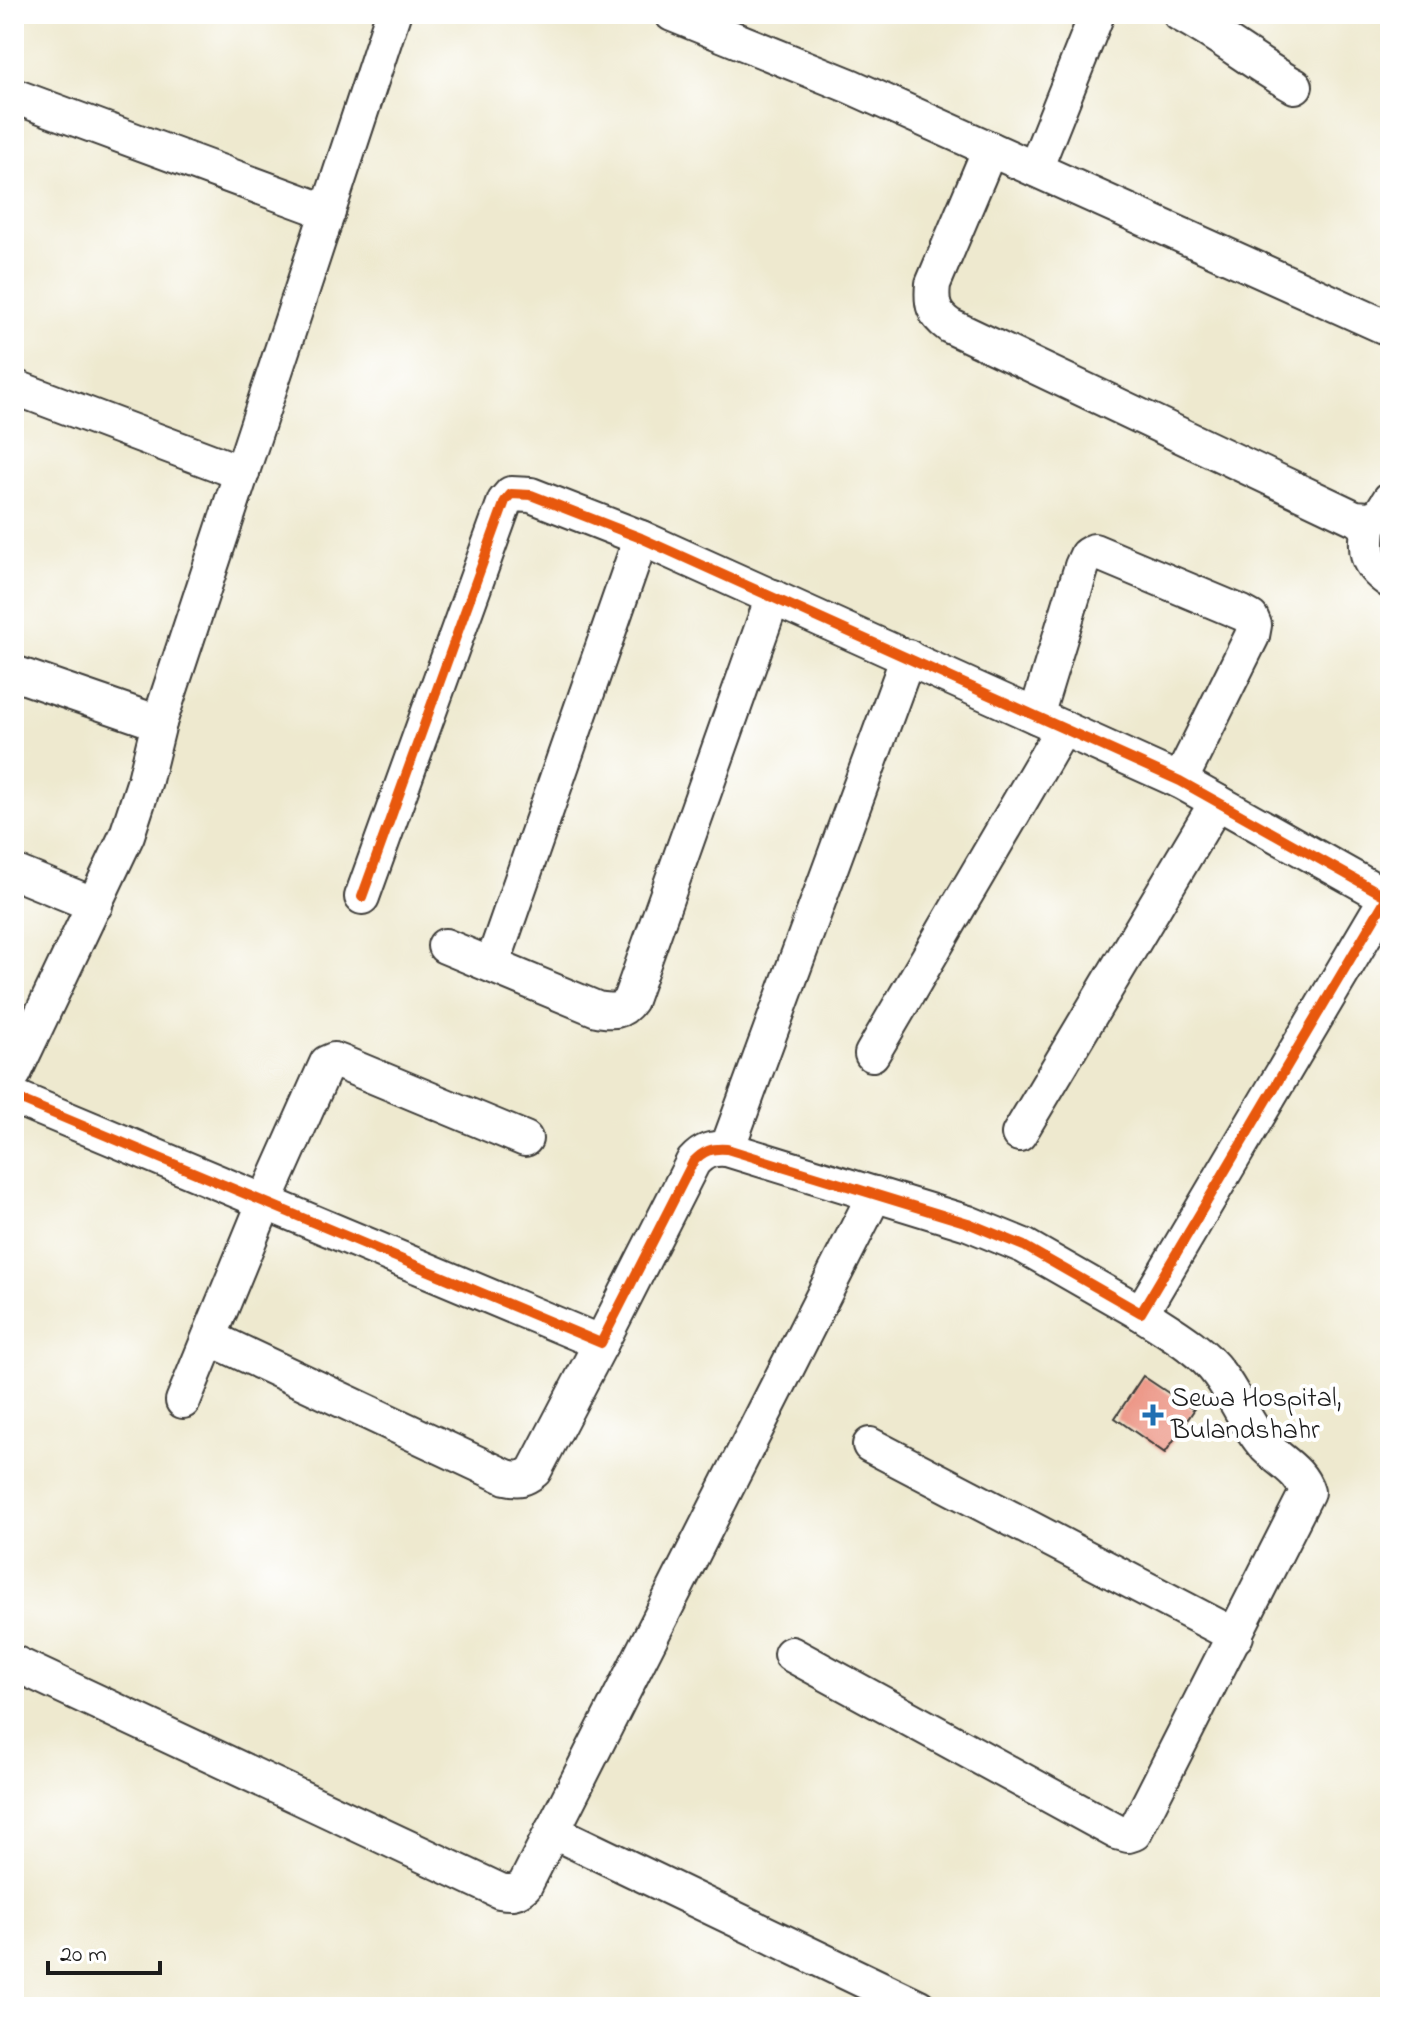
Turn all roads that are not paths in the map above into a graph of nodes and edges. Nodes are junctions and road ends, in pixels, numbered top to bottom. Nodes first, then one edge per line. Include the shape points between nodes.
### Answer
1 (393, 14) edge
2 (672, 14) edge
3 (1097, 14) edge
4 (1180, 14) edge
5 (1295, 86) dead end
6 (14, 96) edge
7 (990, 149) junction
8 (1035, 169) junction
9 (328, 212) junction
10 (1390, 329) edge
11 (14, 387) edge
12 (242, 473) junction
13 (1380, 509) edge
14 (641, 538) junction
15 (1390, 581) edge
16 (773, 597) junction
17 (908, 657) junction
18 (14, 673) edge
19 (1050, 722) junction
20 (159, 723) junction
21 (1180, 781) junction
22 (1217, 802) junction
23 (14, 872) edge
24 (362, 897) dead end
25 (1388, 898) edge
26 (95, 905) junction
27 (445, 946) dead end
28 (492, 965) junction
29 (872, 1054) dead end
30 (14, 1073) edge
31 (14, 1097) edge
32 (1019, 1134) dead end
33 (525, 1139) dead end
34 (727, 1149) junction
35 (875, 1194) junction
36 (264, 1204) junction
37 (1141, 1313) junction
38 (210, 1338) junction
39 (601, 1343) junction
40 (183, 1401) dead end
41 (870, 1445) dead end
42 (1236, 1636) junction
43 (791, 1654) dead end
44 (14, 1663) edge
45 (552, 1831) junction
46 (919, 2007) edge

1 - 9 street
2 - 7 street
3 - 8 street
4 - 5 street
6 - 9 street
7 - 8 street
7 - 13 street via 933,284 931,301 937,317 1355,518
8 - 10 street
9 - 12 street
11 - 12 street
12 - 20 street
13 - 15 street via 1366,549 1371,565
14 - 16 street
14 - 24 street via 531,495 511,494 505,501
14 - 28 street
16 - 17 street
16 - 28 street via 624,1008 597,1009
17 - 19 street
17 - 34 street
18 - 20 street
19 - 21 street
19 - 21 street via 1082,566 1094,551 1242,613 1251,618 1252,636
19 - 29 street
20 - 26 street via 127,835
21 - 22 street
22 - 25 street
22 - 32 street
23 - 26 street
25 - 37 street
26 - 30 street
27 - 28 street
31 - 36 street
33 - 36 street via 334,1060 322,1071
34 - 35 street
34 - 39 street via 702,1152 693,1162
35 - 37 street via 1024,1246
35 - 45 street
36 - 38 street
36 - 39 street
37 - 42 street via 1217,1371 1247,1422 1304,1481 1303,1503
38 - 39 street via 516,1480 534,1471
38 - 40 street
41 - 42 street
42 - 43 street via 1139,1825 1128,1835
44 - 45 street via 500,1891 510,1893 525,1885
45 - 46 street

